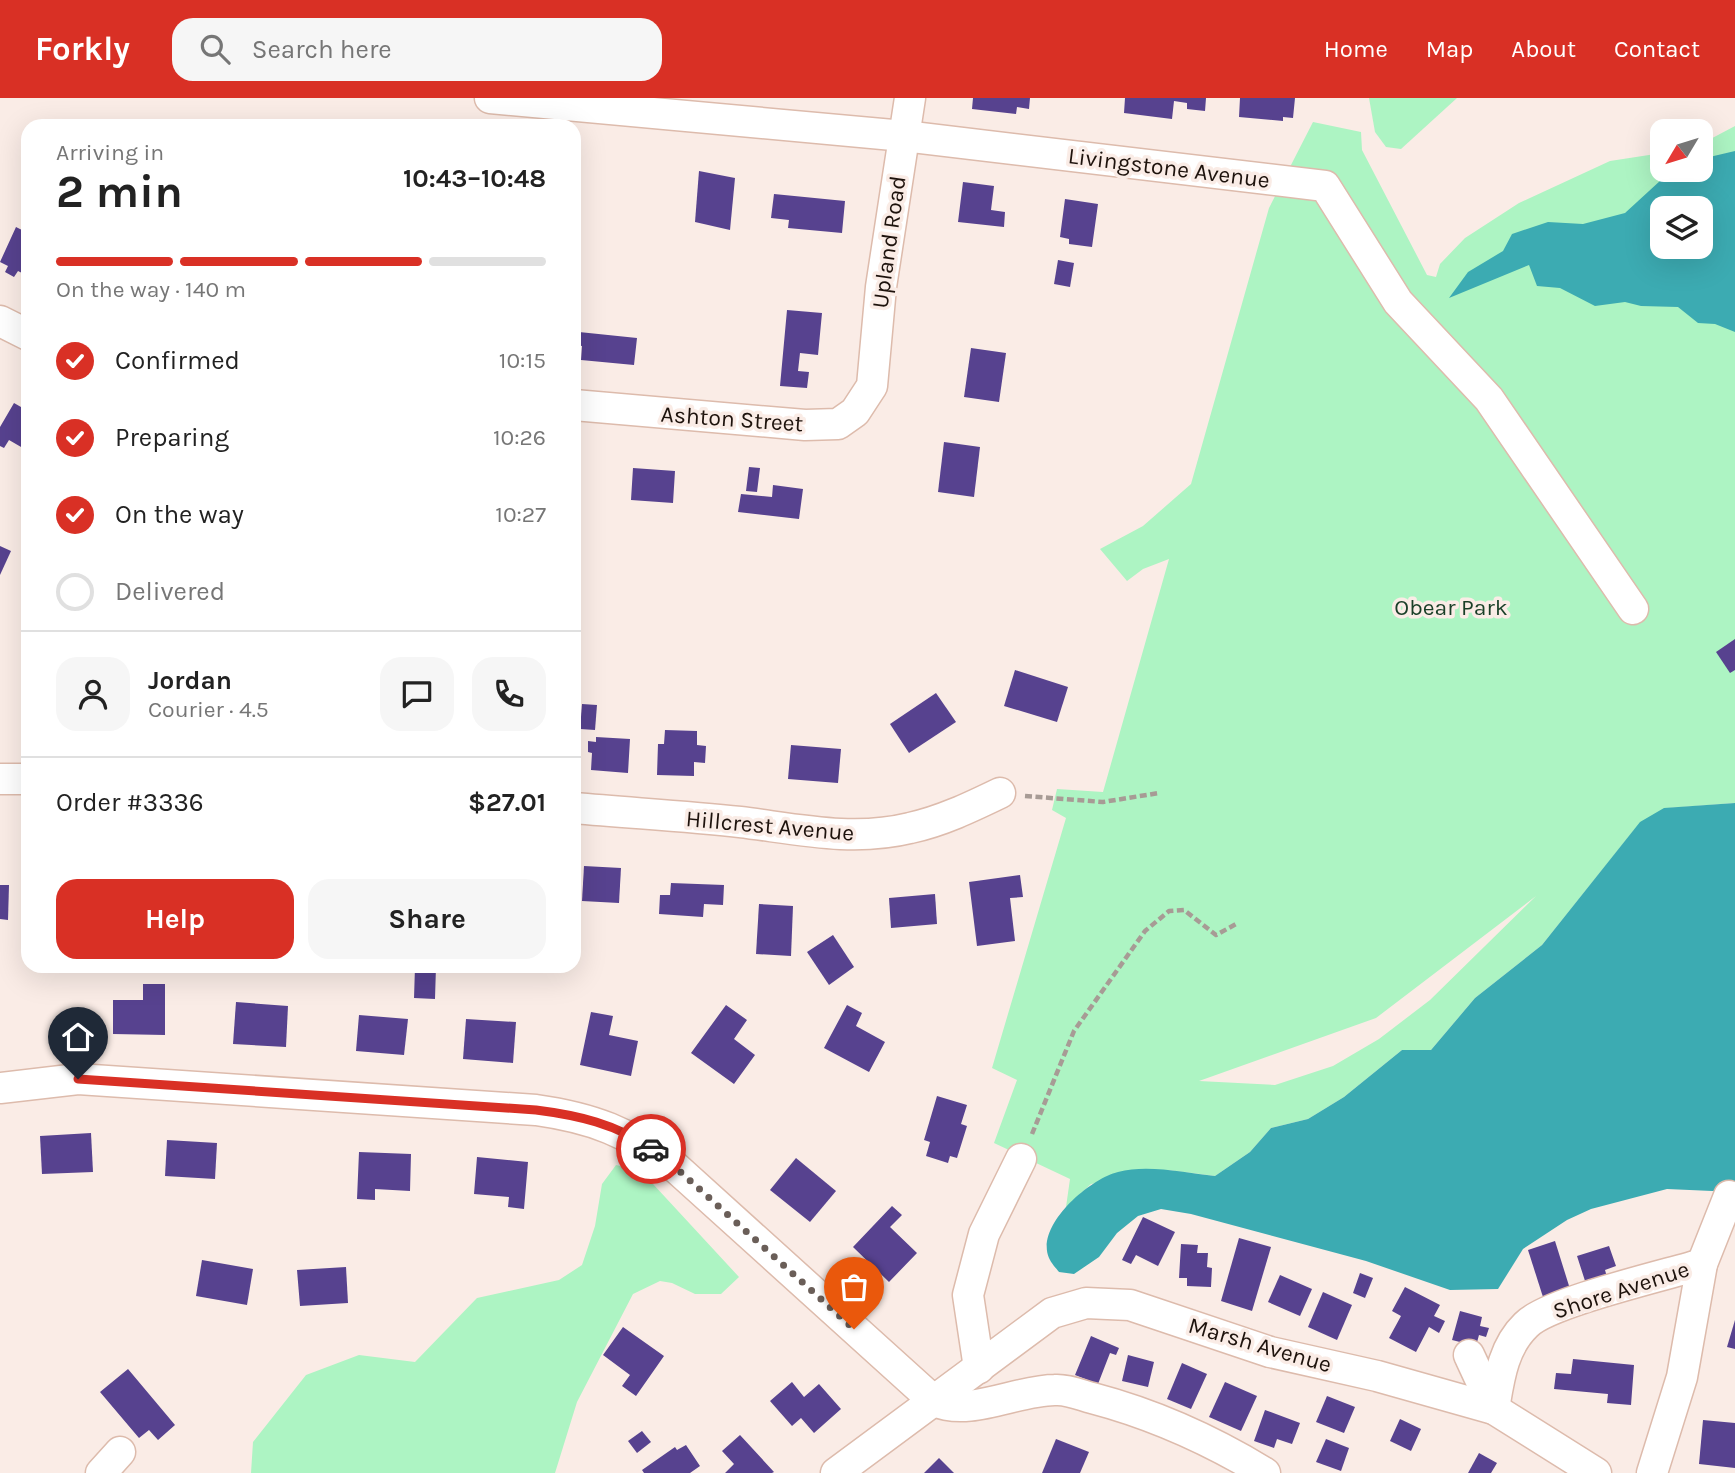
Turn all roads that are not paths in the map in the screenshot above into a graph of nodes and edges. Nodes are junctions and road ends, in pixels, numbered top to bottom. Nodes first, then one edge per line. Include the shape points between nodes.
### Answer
1 (490, 98) edge
2 (910, 98) edge
3 (904, 136) junction
4 (0, 321) edge
5 (21, 332) edge
6 (873, 386) joint
7 (581, 406) edge
8 (1633, 609) dead end
9 (0, 779) edge
10 (21, 779) edge
11 (1000, 793) road end
12 (581, 809) edge
13 (0, 1088) edge
14 (1021, 1159) road end
15 (1729, 1196) dead end
16 (1702, 1264) junction
17 (1469, 1355) dead end
18 (979, 1368) junction
19 (934, 1401) junction
20 (1494, 1409) junction
21 (836, 1473) edge
22 (1265, 1473) edge
23 (1596, 1473) edge
24 (1652, 1473) edge

1 - 3 street, Livingstone Avenue
2 - 3 street, Upland Road
3 - 6 street, Upland Road via 881,287
3 - 8 street, Livingstone Avenue via 1325,186 1398,303 1489,399
4 - 5 street
6 - 7 street, Ashton Street via 855,412 838,424 792,425
9 - 10 street
11 - 12 street, Hillcrest Avenue via 948,818 865,835
13 - 19 street via 78,1079 536,1110 605,1125 640,1141 674,1166
14 - 18 street via 984,1234 968,1295
15 - 16 street
16 - 20 street, Shore Avenue via 1553,1309 1526,1324 1504,1357
16 - 24 street via 1682,1377
17 - 20 street
18 - 19 street, Marsh Avenue
18 - 20 street, Marsh Avenue via 1052,1313 1086,1303 1130,1305 1270,1352
19 - 21 street, Marsh Avenue
19 - 22 street via 949,1408 1058,1389 1136,1410 1227,1450
20 - 23 street, Marsh Avenue

